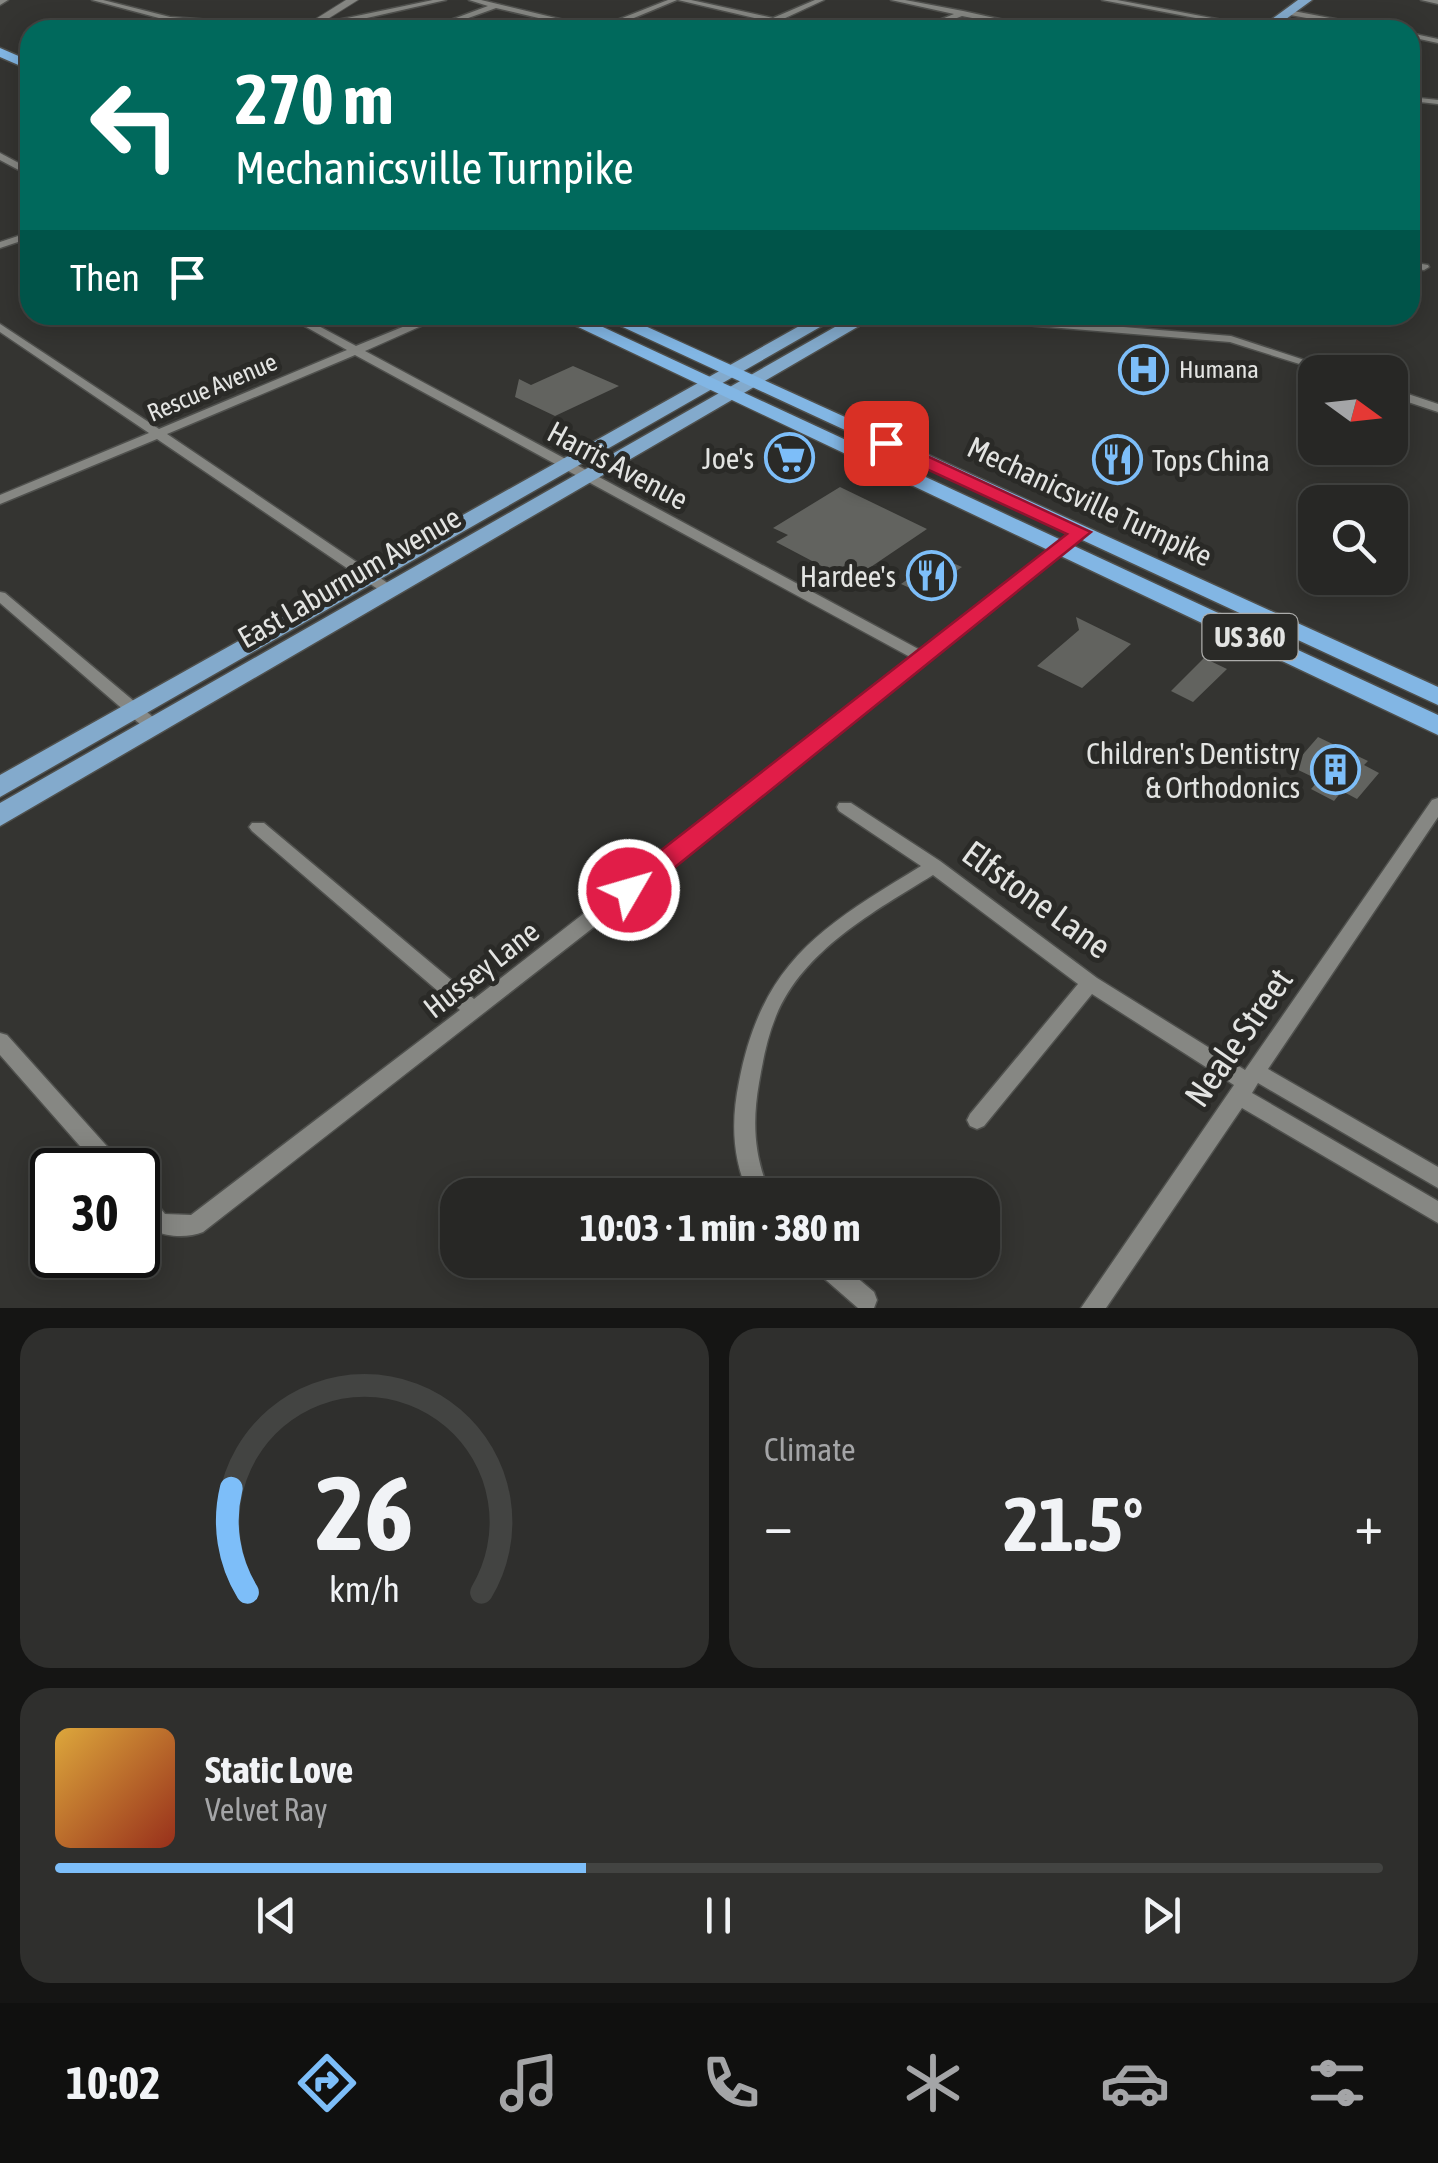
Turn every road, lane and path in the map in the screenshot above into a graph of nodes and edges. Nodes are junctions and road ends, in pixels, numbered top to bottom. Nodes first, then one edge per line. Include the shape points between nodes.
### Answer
1 (95, 0) edge
2 (353, 0) edge
3 (443, 0) edge
4 (472, 0) edge
5 (513, 0) edge
6 (678, 0) edge
7 (821, 0) edge
8 (894, 0) edge
9 (1105, 0) edge
10 (1318, 0) edge
11 (1424, 0) edge
12 (1438, 2) edge
13 (496, 6) junction
14 (1288, 12) junction
15 (962, 14) junction
16 (1306, 16) junction
17 (182, 20) edge
18 (322, 20) edge
19 (352, 20) edge
20 (456, 20) edge
21 (556, 20) edge
22 (625, 20) edge
23 (774, 20) joint
24 (946, 20) edge
25 (993, 20) edge
26 (1212, 20) edge
27 (1278, 20) edge
28 (1300, 20) edge
29 (1328, 20) edge
30 (1420, 266) edge
31 (1424, 267) dead end
32 (308, 325) edge
33 (418, 325) edge
34 (586, 325) edge
35 (623, 325) edge
36 (816, 325) edge
37 (852, 325) edge
38 (1062, 325) edge
39 (0, 327) edge
40 (356, 351) junction
41 (1298, 360) edge
42 (753, 382) junction
43 (725, 384) junction
44 (1408, 398) edge
45 (1438, 408) edge
46 (158, 434) junction
47 (576, 471) junction
48 (0, 500) edge
49 (1071, 540) junction
50 (368, 576) junction
51 (390, 591) junction
52 (0, 596) edge
53 (924, 658) junction
54 (1438, 697) edge
55 (144, 719) junction
56 (1438, 726) edge
57 (0, 787) edge
58 (1438, 804) edge
59 (845, 807) dead end
60 (0, 816) edge
61 (258, 826) dead end
62 (934, 866) junction
63 (1090, 983) junction
64 (474, 1010) junction
65 (0, 1041) edge
66 (1246, 1082) junction
67 (977, 1120) dead end
68 (95, 1148) edge
69 (753, 1178) edge
70 (1438, 1178) edge
71 (1438, 1213) edge
72 (160, 1224) edge
73 (841, 1278) edge
74 (866, 1300) dead end
75 (1094, 1308) edge

1 - 17 street
2 - 18 street
3 - 19 street
4 - 13 street
5 - 13 street
6 - 22 street
6 - 23 street
7 - 23 street
8 - 15 street
9 - 26 street
10 - 14 main road
10 - 16 main road
11 - 12 street
13 - 20 street
13 - 21 street
14 - 16 street
14 - 27 main road
15 - 24 street
15 - 25 street
16 - 28 main road
16 - 29 street
30 - 31 street
32 - 40 street, Harris Avenue
33 - 40 street, Rescue Avenue
34 - 43 highway, Mechanicsville Turnpike / US 360
35 - 43 highway, Mechanicsville Turnpike / US 360
36 - 43 main road, East Laburnum Avenue
37 - 42 main road
38 - 41 street via 1230,339
39 - 46 street
40 - 46 street, Rescue Avenue
40 - 47 street, Harris Avenue
42 - 43 main road
42 - 49 highway, Mechanicsville Turnpike / US 360
43 - 47 main road, East Laburnum Avenue
43 - 47 main road, East Laburnum Avenue via 675,426
43 - 49 highway, Mechanicsville Turnpike / US 360
44 - 45 street
46 - 48 street, Rescue Avenue
46 - 50 street
47 - 50 main road, East Laburnum Avenue
47 - 51 main road, East Laburnum Avenue
47 - 53 street, Harris Avenue
49 - 53 street, Hussey Lane
49 - 54 highway, Mechanicsville Turnpike / US 360
49 - 56 highway, Mechanicsville Turnpike / US 360
50 - 51 street
50 - 55 main road, East Laburnum Avenue
51 - 55 main road, East Laburnum Avenue
52 - 55 street
53 - 64 street, Hussey Lane
55 - 57 main road, East Laburnum Avenue
55 - 60 main road, East Laburnum Avenue
58 - 66 street, Neale Street
59 - 62 street
61 - 64 street
62 - 63 street, Elfstone Lane
62 - 69 street, Elfstone Lane via 820,941 776,992 753,1050 744,1118 744,1154
63 - 66 street, Elfstone Lane
63 - 67 street
64 - 72 street, Hussey Lane via 194,1225
65 - 68 street
66 - 70 street
66 - 71 street
66 - 75 street, Neale Street
73 - 74 street

